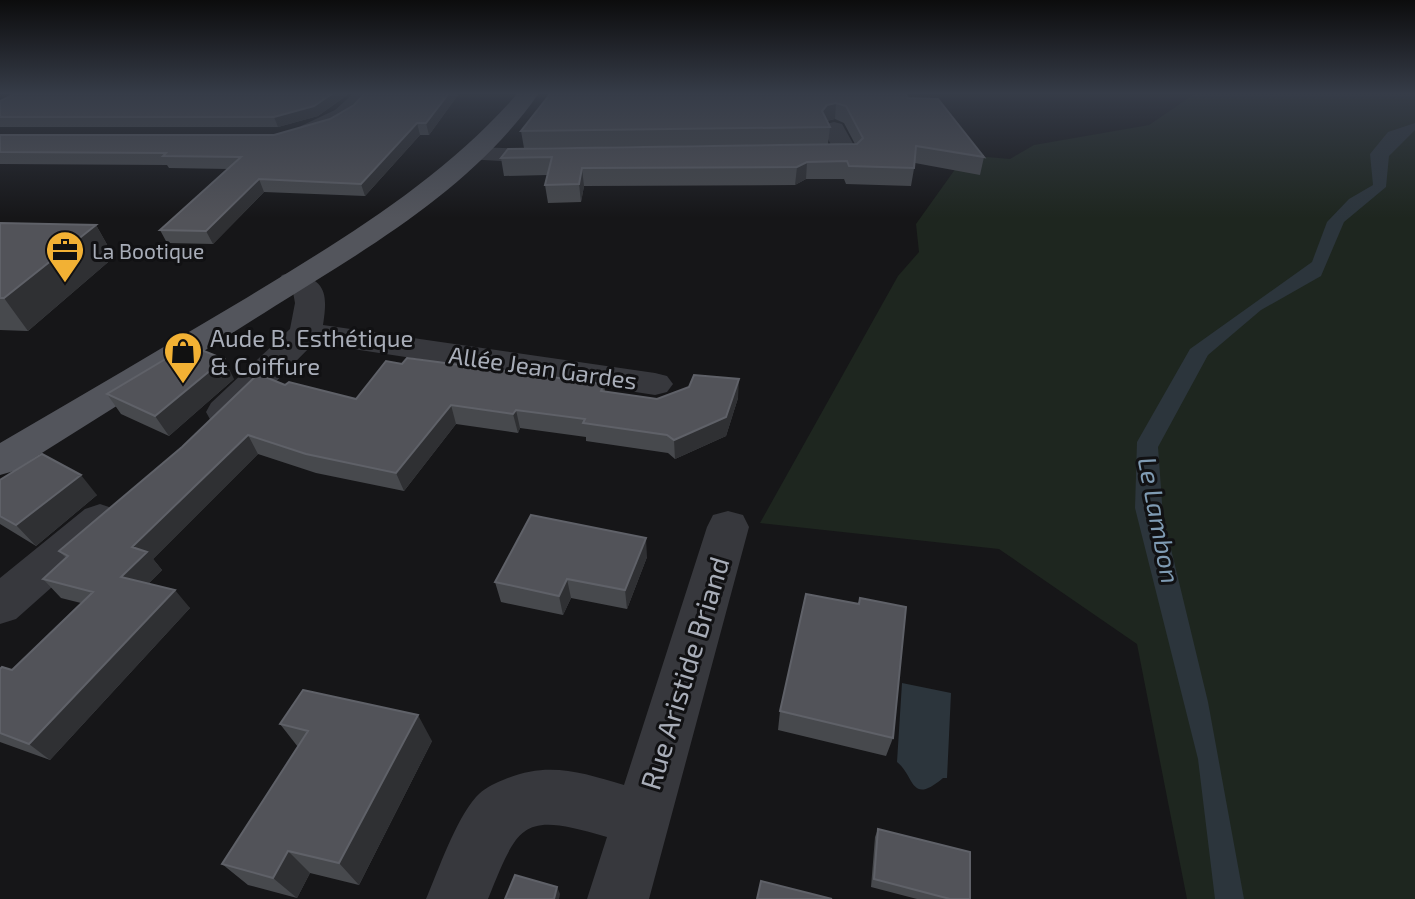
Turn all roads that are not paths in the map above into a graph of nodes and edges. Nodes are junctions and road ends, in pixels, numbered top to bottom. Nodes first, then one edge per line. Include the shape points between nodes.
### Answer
1 (291, 135) edge
2 (491, 135) edge
3 (837, 135) edge
4 (283, 137) edge
5 (474, 154) junction
6 (779, 155) edge
7 (577, 157) edge
8 (293, 281) junction
9 (306, 332) junction
10 (655, 384) dead end
11 (196, 437) edge
12 (0, 461) edge
13 (128, 496) edge
14 (728, 527) dead end
15 (0, 605) edge
16 (641, 819) junction
17 (457, 899) edge
18 (618, 899) edge

1 - 4 street
2 - 5 main road
3 - 6 street via 847,154
5 - 7 street
5 - 8 main road via 411,205
8 - 9 street via 307,288 309,295
8 - 12 main road
9 - 10 street, Allée Jean Gardes
9 - 11 street
13 - 15 street
14 - 16 street, Rue Aristide Briand
16 - 17 street, Rue Aristide Briand via 544,794 516,801 497,817
16 - 18 street, Rue Aristide Briand

